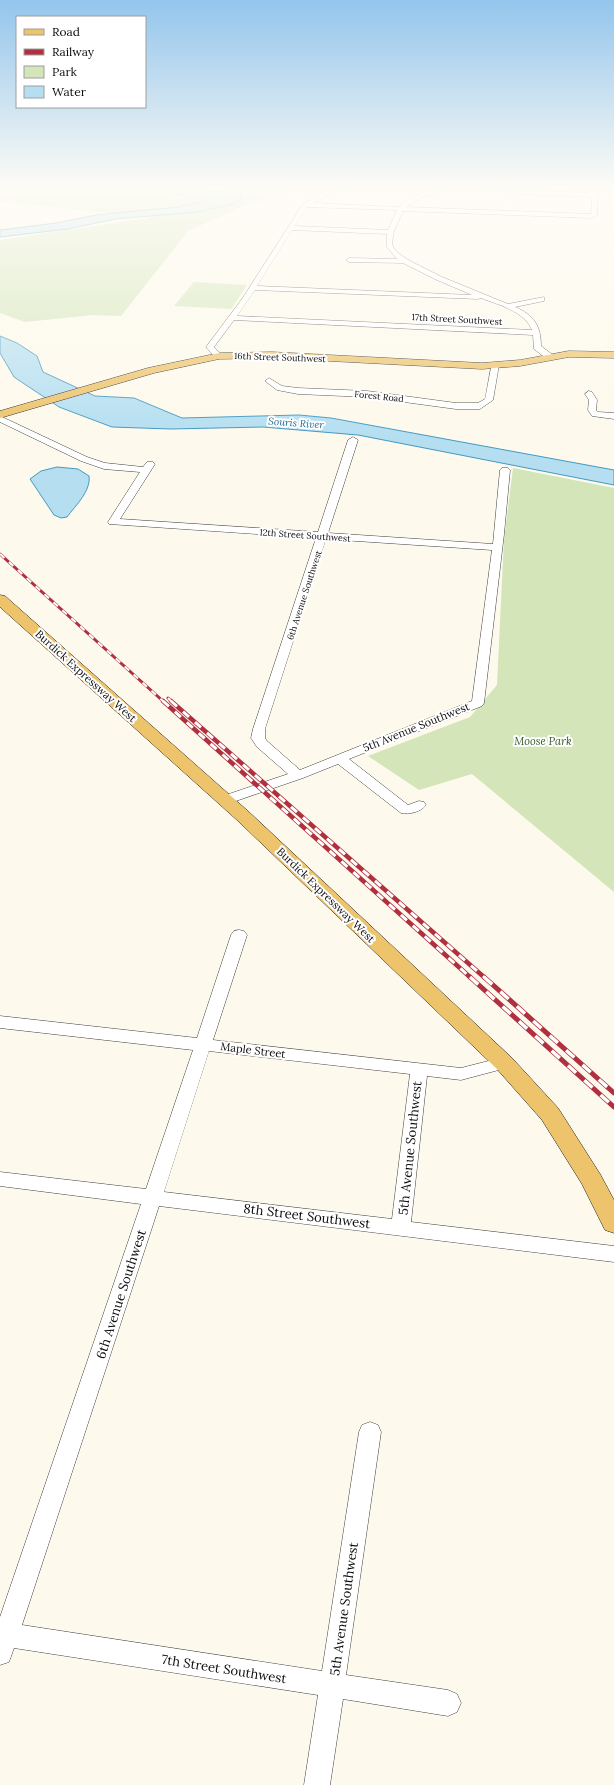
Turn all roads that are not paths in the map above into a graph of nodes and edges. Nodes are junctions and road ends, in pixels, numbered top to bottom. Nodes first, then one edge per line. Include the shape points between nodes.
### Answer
1 (264, 269) edge
2 (422, 269) edge
3 (252, 288) junction
4 (486, 296) junction
5 (541, 299) dead end
6 (508, 306) junction
7 (232, 318) junction
8 (537, 333) junction
9 (614, 355) edge
10 (219, 356) junction
11 (550, 357) junction
12 (495, 365) junction
13 (269, 381) dead end
14 (589, 394) dead end
15 (0, 415) edge
16 (614, 416) edge
17 (0, 419) edge
18 (353, 440) dead end
19 (505, 470) dead end
20 (323, 536) junction
21 (496, 547) junction
22 (0, 599) edge
23 (339, 758) junction
24 (298, 775) junction
25 (225, 800) junction
26 (419, 805) dead end
27 (239, 934) dead end
28 (0, 1022) edge
29 (203, 1044) junction
30 (504, 1063) junction
31 (419, 1069) junction
32 (0, 1179) edge
33 (153, 1197) junction
34 (614, 1222) edge
35 (401, 1227) junction
36 (614, 1254) edge
37 (370, 1432) dead end
38 (2, 1640) edge
39 (332, 1686) junction
40 (448, 1703) dead end
41 (317, 1785) edge

1 - 3 street
2 - 4 street
3 - 4 street via 472,298
3 - 7 street
4 - 6 street
5 - 6 street
6 - 8 street via 524,314 534,325
7 - 8 street, 17th Street Southwest
7 - 10 street via 210,347
8 - 11 street via 537,347
9 - 11 main road via 582,353
10 - 12 main road, 16th Street Southwest via 272,355 466,366
10 - 15 main road, 16th Street Southwest via 152,370
11 - 12 main road
12 - 13 street, Forest Road via 489,400 480,406 456,406 367,394 298,391 280,388
14 - 16 street via 593,400 592,410 595,414
17 - 20 street, 12th Street Southwest via 104,466 148,467 113,522
18 - 20 street, 6th Avenue Southwest
19 - 21 street, 5th Avenue Southwest
20 - 21 street, 12th Street Southwest
20 - 24 street, 6th Avenue Southwest via 258,738
21 - 23 street, 5th Avenue Southwest via 478,703
22 - 25 main road, Burdick Expressway West
23 - 24 street, 5th Avenue Southwest
23 - 26 street via 406,810
24 - 25 street, 5th Avenue Southwest
25 - 30 main road, Burdick Expressway West
27 - 29 street, 6th Avenue Southwest
28 - 29 street, Maple Street
29 - 31 street, Maple Street
29 - 33 street, 6th Avenue Southwest
30 - 31 street, Maple Street via 462,1074
30 - 34 main road, Burdick Expressway West via 550,1114 592,1180
31 - 35 street, 5th Avenue Southwest
32 - 33 street, 8th Street Southwest
33 - 35 street, 8th Street Southwest
33 - 38 street, 6th Avenue Southwest
35 - 36 street, 8th Street Southwest
37 - 39 street, 5th Avenue Southwest
38 - 39 street, 7th Street Southwest
39 - 40 street, 7th Street Southwest
39 - 41 street, 5th Avenue Southwest

